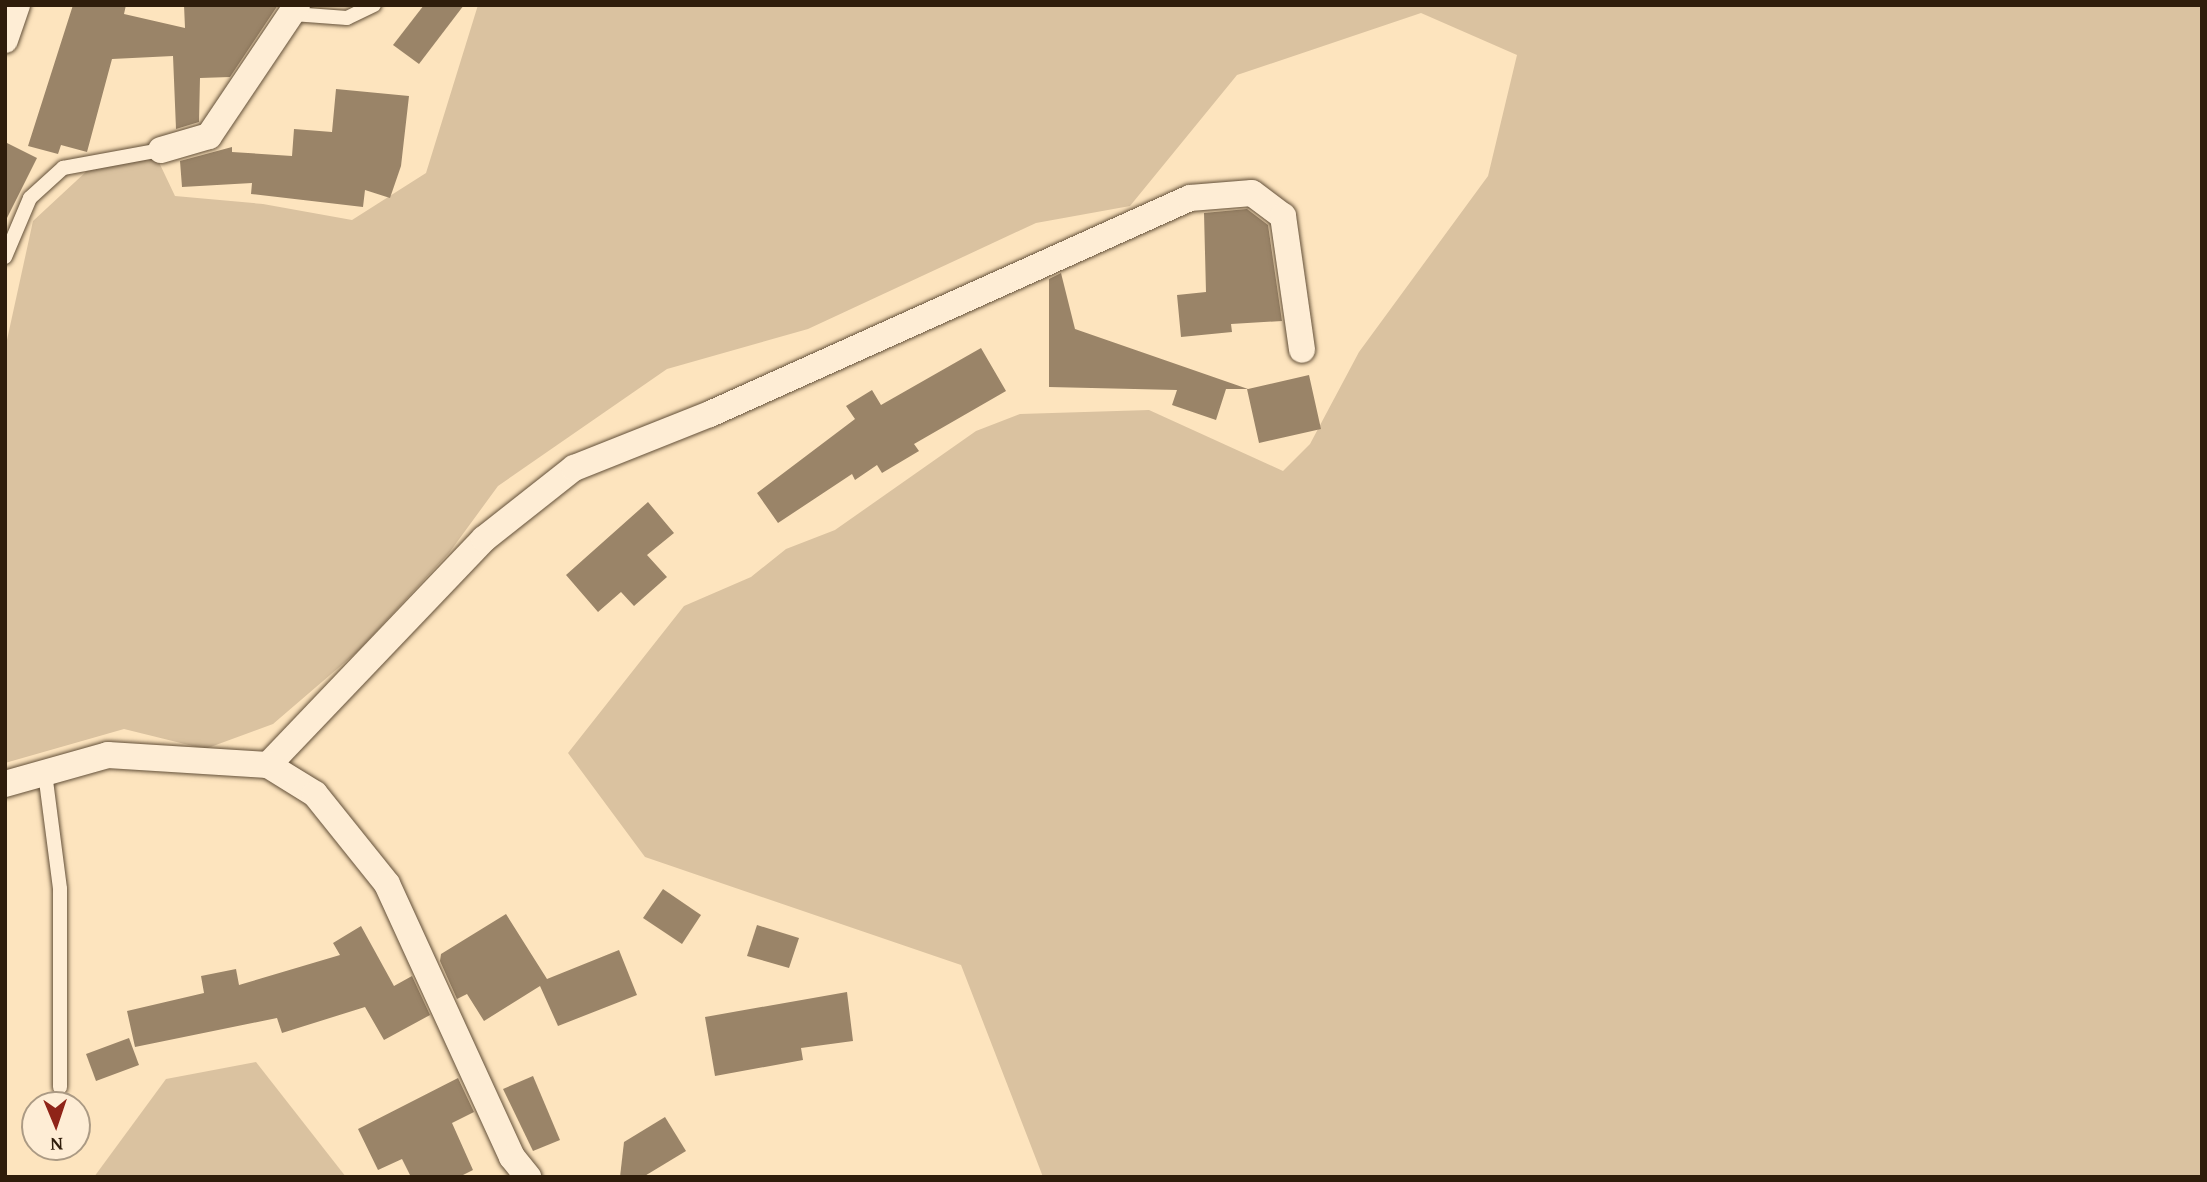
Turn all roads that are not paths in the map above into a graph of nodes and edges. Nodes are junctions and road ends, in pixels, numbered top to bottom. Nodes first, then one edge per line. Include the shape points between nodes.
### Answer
1 (17, 5) edge
2 (374, 5) edge
3 (295, 10) edge
4 (5, 40) edge
5 (161, 150) joint
6 (5, 257) edge
7 (1302, 351) dead end
8 (268, 765) junction
9 (45, 773) junction
10 (5, 784) edge
11 (60, 1087) dead end
12 (528, 1177) edge

1 - 4 street
2 - 3 lane via 347,18
3 - 5 street via 209,136
5 - 6 lane via 64,168 30,198
7 - 8 street via 1283,216 1251,194 1190,198 710,414 575,468 484,539
8 - 9 street via 108,754
8 - 12 street via 315,794 387,884 512,1157
9 - 10 street
9 - 11 lane via 60,890

